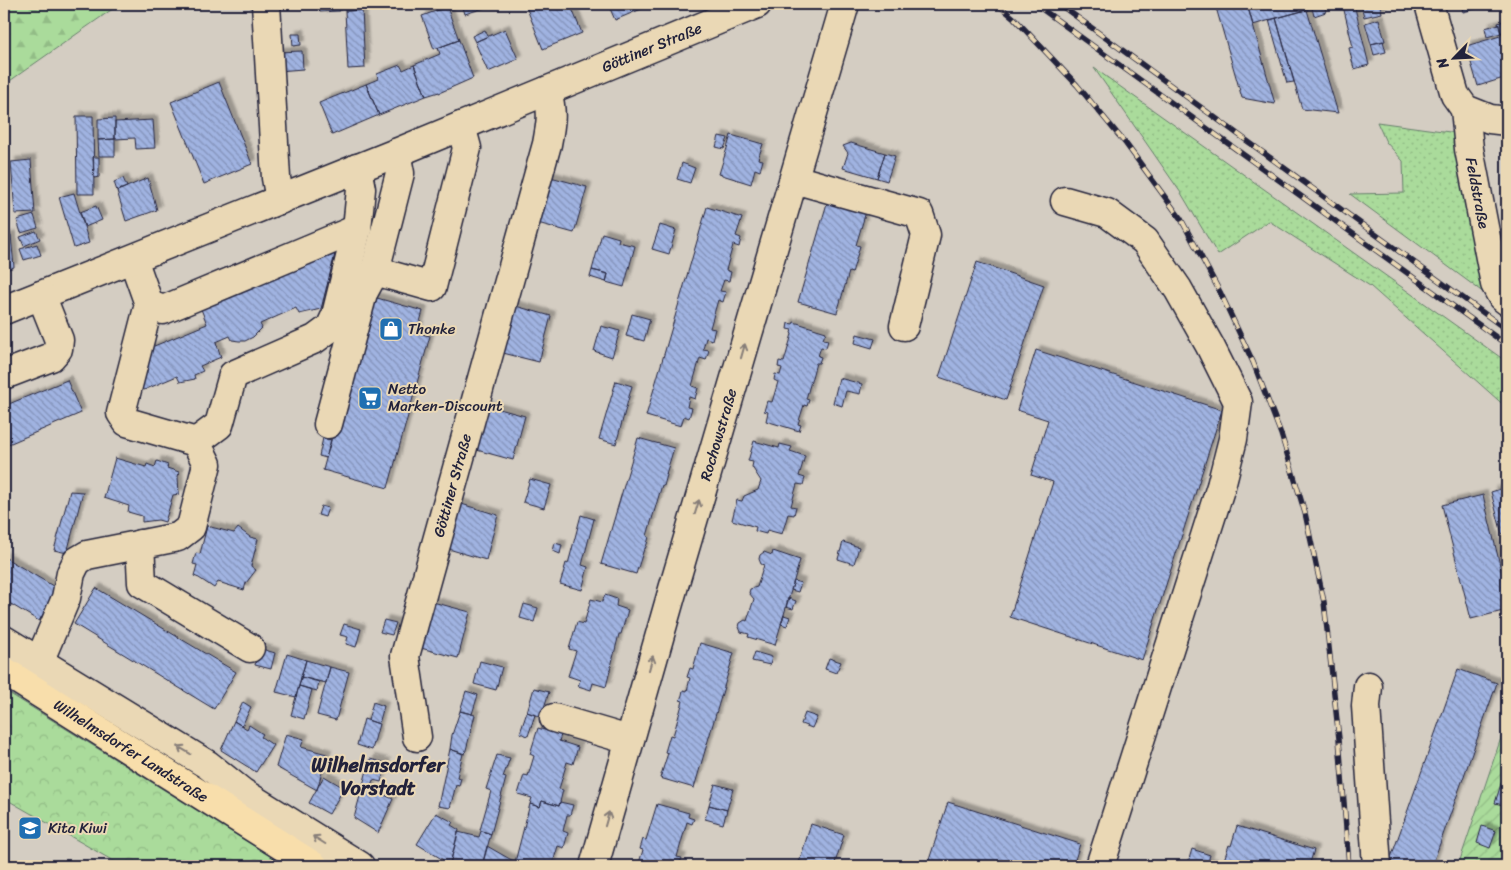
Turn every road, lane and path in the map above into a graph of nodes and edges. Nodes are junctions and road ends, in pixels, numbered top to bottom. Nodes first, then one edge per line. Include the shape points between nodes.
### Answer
1 (266, 4) edge
2 (758, 4) edge
3 (845, 4) edge
4 (1429, 4) edge
5 (547, 91) junction
6 (1464, 109) junction
7 (1507, 121) edge
8 (461, 126) junction
9 (396, 153) junction
10 (357, 168) junction
11 (794, 179) junction
12 (280, 200) junction
13 (1065, 201) dead end
14 (357, 229) junction
15 (133, 259) junction
16 (375, 271) junction
17 (41, 295) junction
18 (1507, 301) edge
19 (149, 304) junction
20 (4, 310) edge
21 (904, 326) dead end
22 (4, 375) edge
23 (328, 424) dead end
24 (196, 442) junction
25 (140, 544) junction
26 (4, 640) edge
27 (250, 648) dead end
28 (40, 662) junction
29 (4, 671) edge
30 (63, 677) junction
31 (1368, 686) dead end
32 (38, 692) junction
33 (554, 718) dead end
34 (417, 737) dead end
35 (630, 740) junction
36 (234, 802) junction
37 (314, 866) edge
38 (360, 866) edge
39 (594, 866) edge
40 (1100, 866) edge
41 (1377, 866) edge

1 - 12 street
2 - 5 street, Göttiner Straße
3 - 11 street, Rochowstraße
4 - 6 street, Feldstraße via 1456,95
5 - 8 street, Göttiner Straße
5 - 34 street, Göttiner Straße via 552,118 547,144 405,656
6 - 7 street via 1490,119
6 - 18 street, Feldstraße via 1494,284
8 - 9 street, Göttiner Straße
8 - 16 street via 466,148 432,287
9 - 10 street, Göttiner Straße
9 - 16 street via 400,173
10 - 12 street, Göttiner Straße
10 - 14 street via 361,189
11 - 21 street via 919,214 926,235
35 -> 11 street, Rochowstraße
12 - 15 street, Göttiner Straße
13 - 40 street via 1106,213 1145,241 1178,289 1238,402 1221,486
14 - 19 street via 163,310
14 - 24 street via 336,316 330,328 315,339 233,375 219,424
15 - 17 street, Göttiner Straße
15 - 19 street
16 - 23 street via 363,293
17 - 20 street, Göttiner Straße
17 - 22 street via 59,340 58,349 51,357
19 - 24 street via 121,413 127,422
24 - 25 street via 208,464 191,527 178,537
25 - 27 street via 142,583
25 - 28 street via 87,555 77,561
26 - 28 street, Wilhelmsdorfer Landstraße
28 - 30 street, Wilhelmsdorfer Landstraße
29 - 32 main road, Wilhelmsdorfer Landstraße
30 - 32 street, Wilhelmsdorfer Landstraße
36 -> 30 street, Wilhelmsdorfer Landstraße via 208,765
31 - 41 street via 1366,706
32 - 36 main road, Wilhelmsdorfer Landstraße
33 - 35 street
39 -> 35 street, Rochowstraße
36 - 37 main road, Wilhelmsdorfer Landstraße
38 -> 36 street, Wilhelmsdorfer Landstraße

